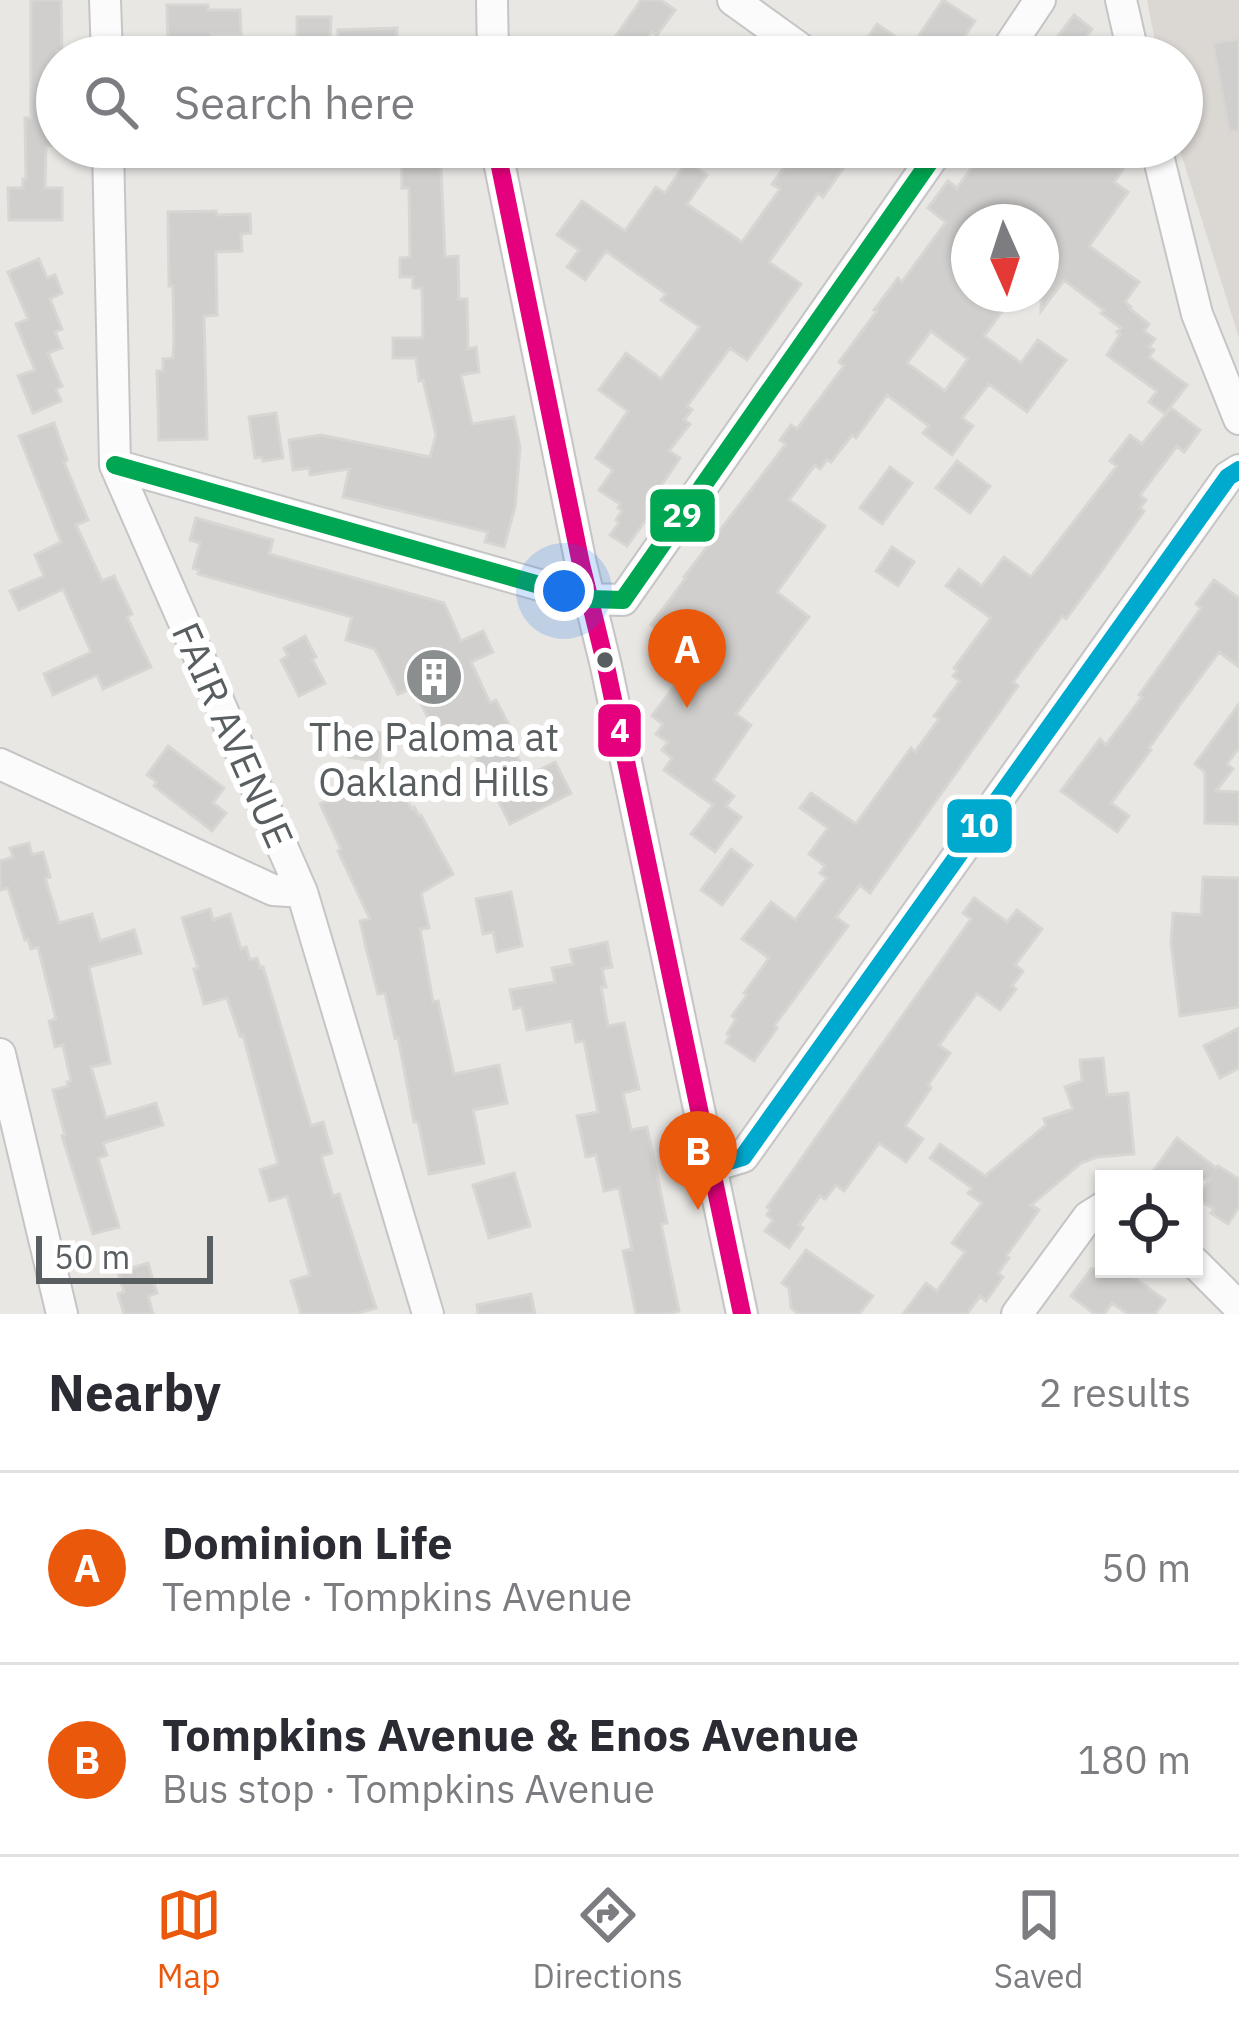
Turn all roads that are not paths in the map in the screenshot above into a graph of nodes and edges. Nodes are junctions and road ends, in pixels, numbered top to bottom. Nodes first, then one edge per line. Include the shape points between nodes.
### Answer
1 (106, 0) edge
2 (492, 0) edge
3 (733, 0) edge
4 (1040, 0) edge
5 (1121, 0) edge
6 (106, 36) edge
7 (493, 36) edge
8 (783, 36) edge
9 (1015, 36) edge
10 (1129, 36) edge
11 (108, 168) edge
12 (500, 168) edge
13 (925, 168) edge
14 (1161, 168) edge
15 (1239, 419) edge
16 (115, 465) junction
17 (1239, 470) edge
18 (589, 599) junction
19 (0, 764) edge
20 (302, 892) junction
21 (0, 1054) edge
22 (710, 1167) junction
23 (1095, 1212) edge
24 (1203, 1271) edge
25 (1239, 1307) edge
26 (62, 1314) edge
27 (428, 1314) edge
28 (742, 1314) edge
29 (1017, 1314) edge

1 - 6 street
2 - 7 street
3 - 8 street
4 - 9 street
5 - 10 street
11 - 16 street, FAIR AVENUE
12 - 18 street
13 - 18 street via 623,600
14 - 15 street via 1198,314
16 - 18 street
16 - 20 street, FAIR AVENUE
17 - 22 street via 743,1157
18 - 22 street
19 - 20 street via 273,890
20 - 27 street, FAIR AVENUE
21 - 26 street
22 - 28 street
23 - 29 street
24 - 25 street

